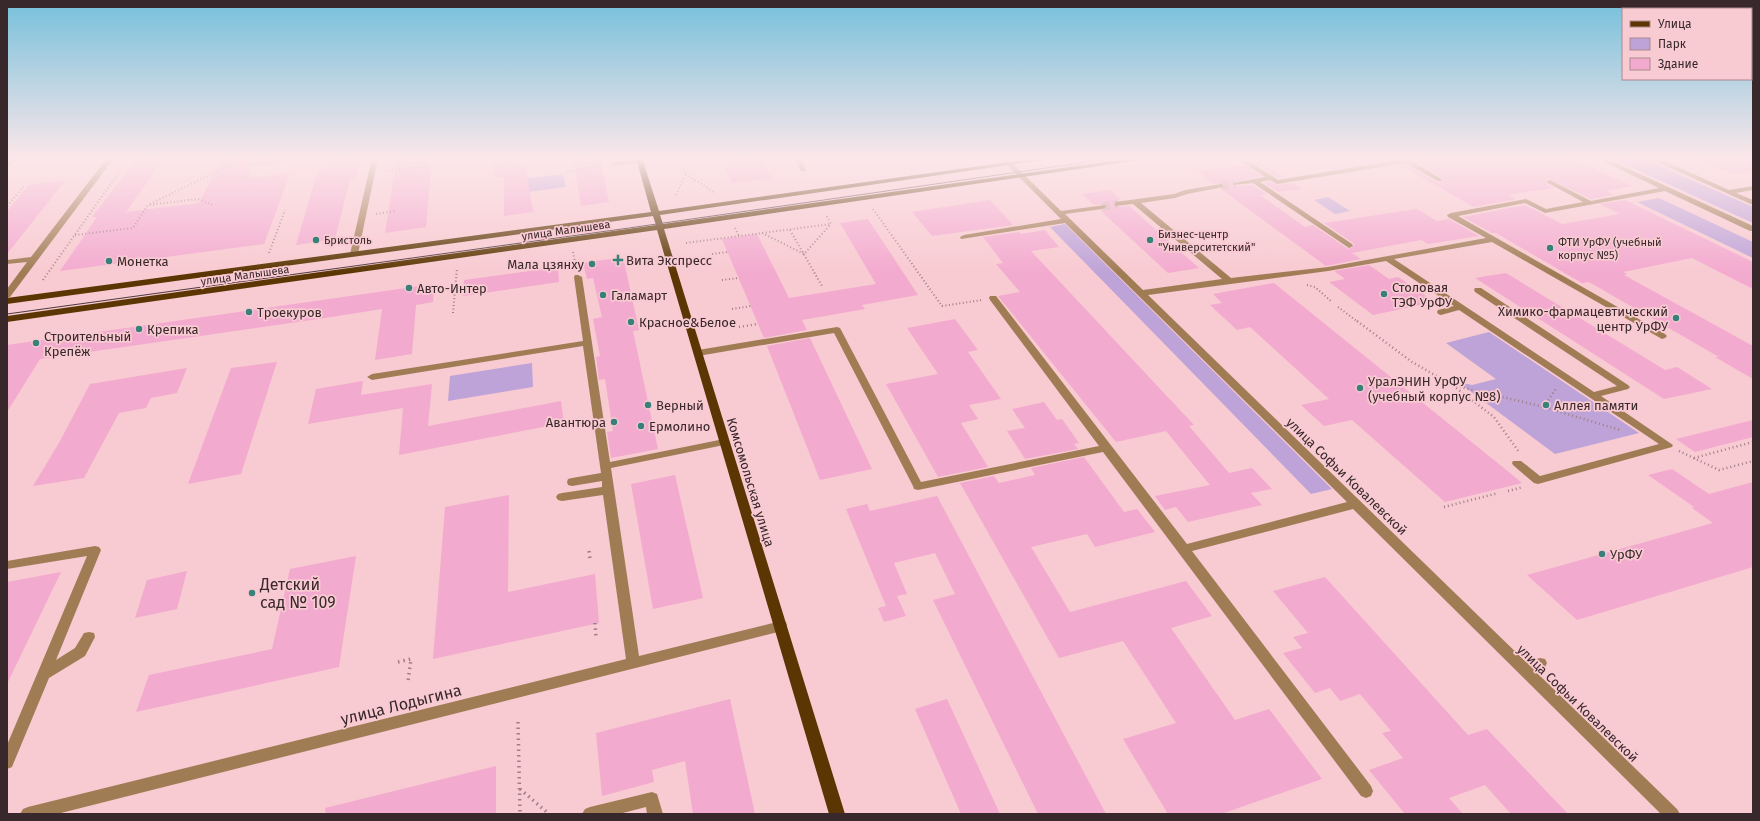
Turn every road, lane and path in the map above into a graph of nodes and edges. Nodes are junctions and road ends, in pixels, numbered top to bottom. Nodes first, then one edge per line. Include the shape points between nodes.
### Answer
1 (15, 196) edge
2 (82, 196) edge
3 (102, 196) edge
4 (166, 196) edge
5 (366, 196) edge
6 (651, 196) edge
7 (784, 196) edge
8 (885, 196) edge
9 (1042, 196) edge
10 (1173, 196) edge
11 (1276, 196) edge
12 (1577, 196) edge
13 (1626, 196) edge
14 (1682, 196) edge
15 (1738, 196) edge
16 (1135, 202) junction
17 (1590, 203) junction
18 (1753, 203) edge
19 (1118, 204) tunnel mouth
20 (148, 205) junction
21 (213, 205) dead end
22 (7, 206) edge
23 (1102, 207) tunnel mouth
24 (873, 209) dead end
25 (285, 210) dead end
26 (396, 212) dead end
27 (656, 214) junction
28 (826, 215) dead end
29 (362, 216) junction
30 (1063, 217) junction
31 (831, 224) junction
32 (660, 228) junction
33 (735, 228) dead end
34 (1753, 229) edge
35 (790, 230) junction
36 (762, 233) junction
37 (75, 235) junction
38 (739, 236) junction
39 (964, 237) dead end
40 (1493, 239) junction
41 (686, 243) dead end
42 (1349, 246) dead end
43 (727, 252) dead end
44 (354, 254) junction
45 (712, 254) dead end
46 (804, 254) junction
47 (268, 256) dead end
48 (34, 259) junction
49 (1388, 259) junction
50 (7, 262) edge
51 (457, 268) dead end
52 (1280, 275) junction
53 (578, 277) dead end
54 (739, 278) dead end
55 (43, 280) dead end
56 (722, 280) dead end
57 (1228, 281) junction
58 (822, 286) dead end
59 (10, 287) edge
60 (1478, 290) dead end
61 (1141, 293) junction
62 (7, 295) edge
63 (993, 298) joint
64 (7, 301) edge
65 (1332, 302) dead end
66 (750, 306) dead end
67 (1338, 307) dead end
68 (1462, 307) junction
69 (732, 309) dead end
70 (1441, 312) dead end
71 (453, 313) dead end
72 (7, 319) edge
73 (758, 324) dead end
74 (739, 327) dead end
75 (1662, 336) dead end
76 (588, 343) junction
77 (698, 353) junction
78 (1564, 376) junction
79 (372, 377) dead end
80 (1452, 385) junction
81 (1592, 395) junction
82 (1544, 407) junction
83 (1626, 432) dead end
84 (724, 442) junction
85 (1753, 442) edge
86 (1668, 445) junction
87 (1106, 448) junction
88 (1694, 458) junction
89 (1519, 459) joint
90 (1753, 461) edge
91 (606, 471) junction
92 (572, 482) dead end
93 (609, 490) junction
94 (1498, 493) dead end
95 (562, 497) dead end
96 (1356, 504) junction
97 (1444, 508) dead end
98 (1184, 549) junction
99 (589, 551) dead end
100 (590, 559) dead end
101 (7, 565) edge
102 (595, 623) dead end
103 (781, 626) junction
104 (88, 637) dead end
105 (596, 637) dead end
106 (398, 662) dead end
107 (633, 663) junction
108 (1540, 663) dead end
109 (1522, 668) junction
110 (44, 674) junction
111 (408, 681) dead end
112 (518, 722) dead end
113 (7, 762) edge
114 (520, 789) junction
115 (1366, 791) dead end
116 (72, 808) edge
117 (28, 814) edge
118 (520, 814) edge
119 (549, 814) edge
120 (590, 814) edge
121 (655, 814) edge
122 (837, 814) edge
123 (1672, 814) edge

1 - 22 path
2 - 48 street
3 - 37 path
4 - 20 path
5 - 29 street
6 - 27 main road, Комсомольская улица
7 - 27 main road, улица Малышева
8 - 32 main road, улица Малышева
9 - 30 street, улица Софьи Ковалевской
10 - 16 street
11 - 42 street
12 - 17 street
13 - 17 street
14 - 34 street
15 - 18 street
16 - 19 street
16 - 57 street
17 - 40 street via 1545,211 1526,201 1451,214
20 - 21 path via 198,199
20 - 37 path via 133,228
23 - 30 street
24 - 63 path via 942,306
25 - 47 path
26 - 29 path
27 - 32 main road, Комсомольская улица
27 - 44 main road, улица Малышева
28 - 31 path
29 - 44 street
30 - 39 street
30 - 61 street, улица Софьи Ковалевской
31 - 35 path
31 - 46 path
32 - 72 main road, улица Малышева
32 - 77 main road, Комсомольская улица
33 - 38 path
35 - 36 path
35 - 46 path
36 - 38 path
36 - 46 path
37 - 55 path
38 - 41 path
40 - 49 street
40 - 75 street
43 - 45 path
44 - 64 main road, улица Малышева
46 - 58 path
48 - 50 street
48 - 59 street
49 - 52 street
49 - 68 street
51 - 71 path
52 - 57 street
52 - 65 path via 1315,287
53 - 76 street
54 - 56 path
57 - 61 street
59 - 62 street
60 - 81 street via 1625,387
61 - 96 street, улица Софьи Ковалевской
63 - 87 street
66 - 69 path
67 - 80 path via 1412,362
68 - 70 street
68 - 78 street
73 - 74 path
76 - 79 street
76 - 91 street
77 - 84 main road, Комсомольская улица
77 - 87 street via 837,330 918,486
78 - 81 street
78 - 82 path
80 - 82 path
80 - 89 path via 1494,417
81 - 86 street
82 - 83 path
84 - 91 street
84 - 103 main road, Комсомольская улица
85 - 88 path
86 - 88 path
86 - 89 street via 1538,480
87 - 98 street
88 - 90 path via 1719,470
91 - 92 street
91 - 93 street
93 - 95 street
93 - 107 street
94 - 97 path
96 - 98 street
96 - 109 street, улица Софьи Ковалевской
98 - 115 street
99 - 100 path
101 - 110 street via 95,550
102 - 105 path
103 - 107 street, улица Лодыгина
103 - 122 main road, Комсомольская улица
104 - 110 street via 80,652
106 - 111 path via 410,659
107 - 116 street, улица Лодыгина
108 - 109 street
109 - 123 street, улица Софьи Ковалевской
110 - 113 street
112 - 114 path
114 - 118 path
114 - 119 path
116 - 117 street, улица Лодыгина
120 - 121 street via 652,798

